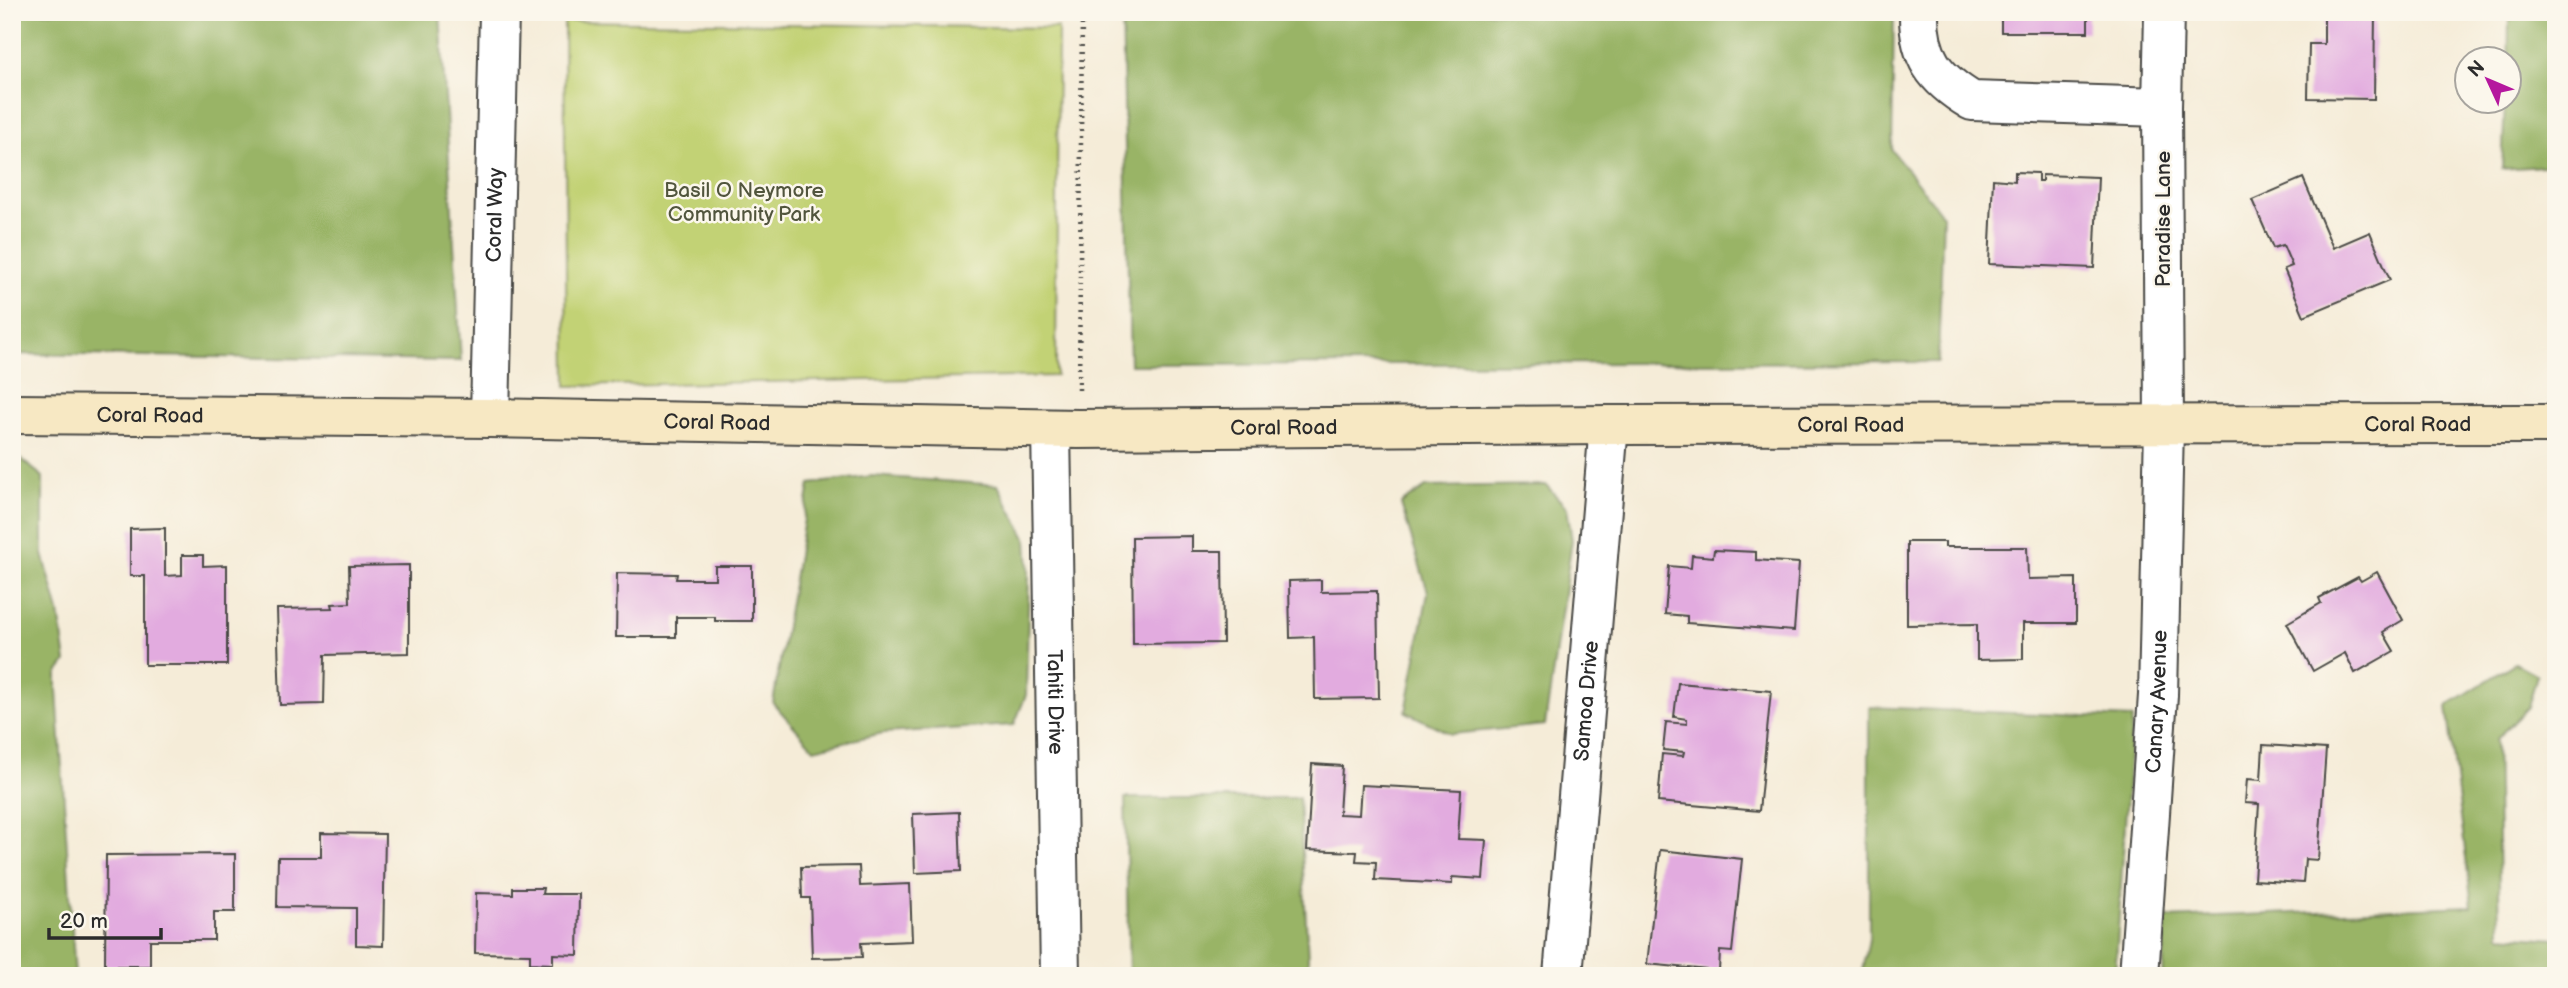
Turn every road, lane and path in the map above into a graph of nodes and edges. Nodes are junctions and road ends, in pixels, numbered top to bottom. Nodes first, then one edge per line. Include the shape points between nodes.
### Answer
1 (499, 12) edge
2 (1082, 12) edge
3 (1919, 12) edge
4 (2164, 12) edge
5 (2162, 107) junction
6 (12, 414) edge
7 (490, 418) junction
8 (2556, 424) edge
9 (1609, 425) junction
10 (2164, 426) junction
11 (1065, 429) junction
12 (1060, 976) edge
13 (1563, 976) edge
14 (2139, 976) edge

1 - 7 street, Coral Way
2 - 11 path
3 - 5 street via 1919,36 1931,66 1950,88 1972,101
4 - 5 street, Paradise Lane
5 - 10 street, Paradise Lane
6 - 7 street, Coral Road
7 - 11 street, Coral Road
8 - 10 street, Coral Road
9 - 10 street, Coral Road
9 - 11 street, Coral Road
9 - 13 street, Samoa Drive
10 - 14 street, Canary Avenue via 2158,695
11 - 12 street, Tahiti Drive

